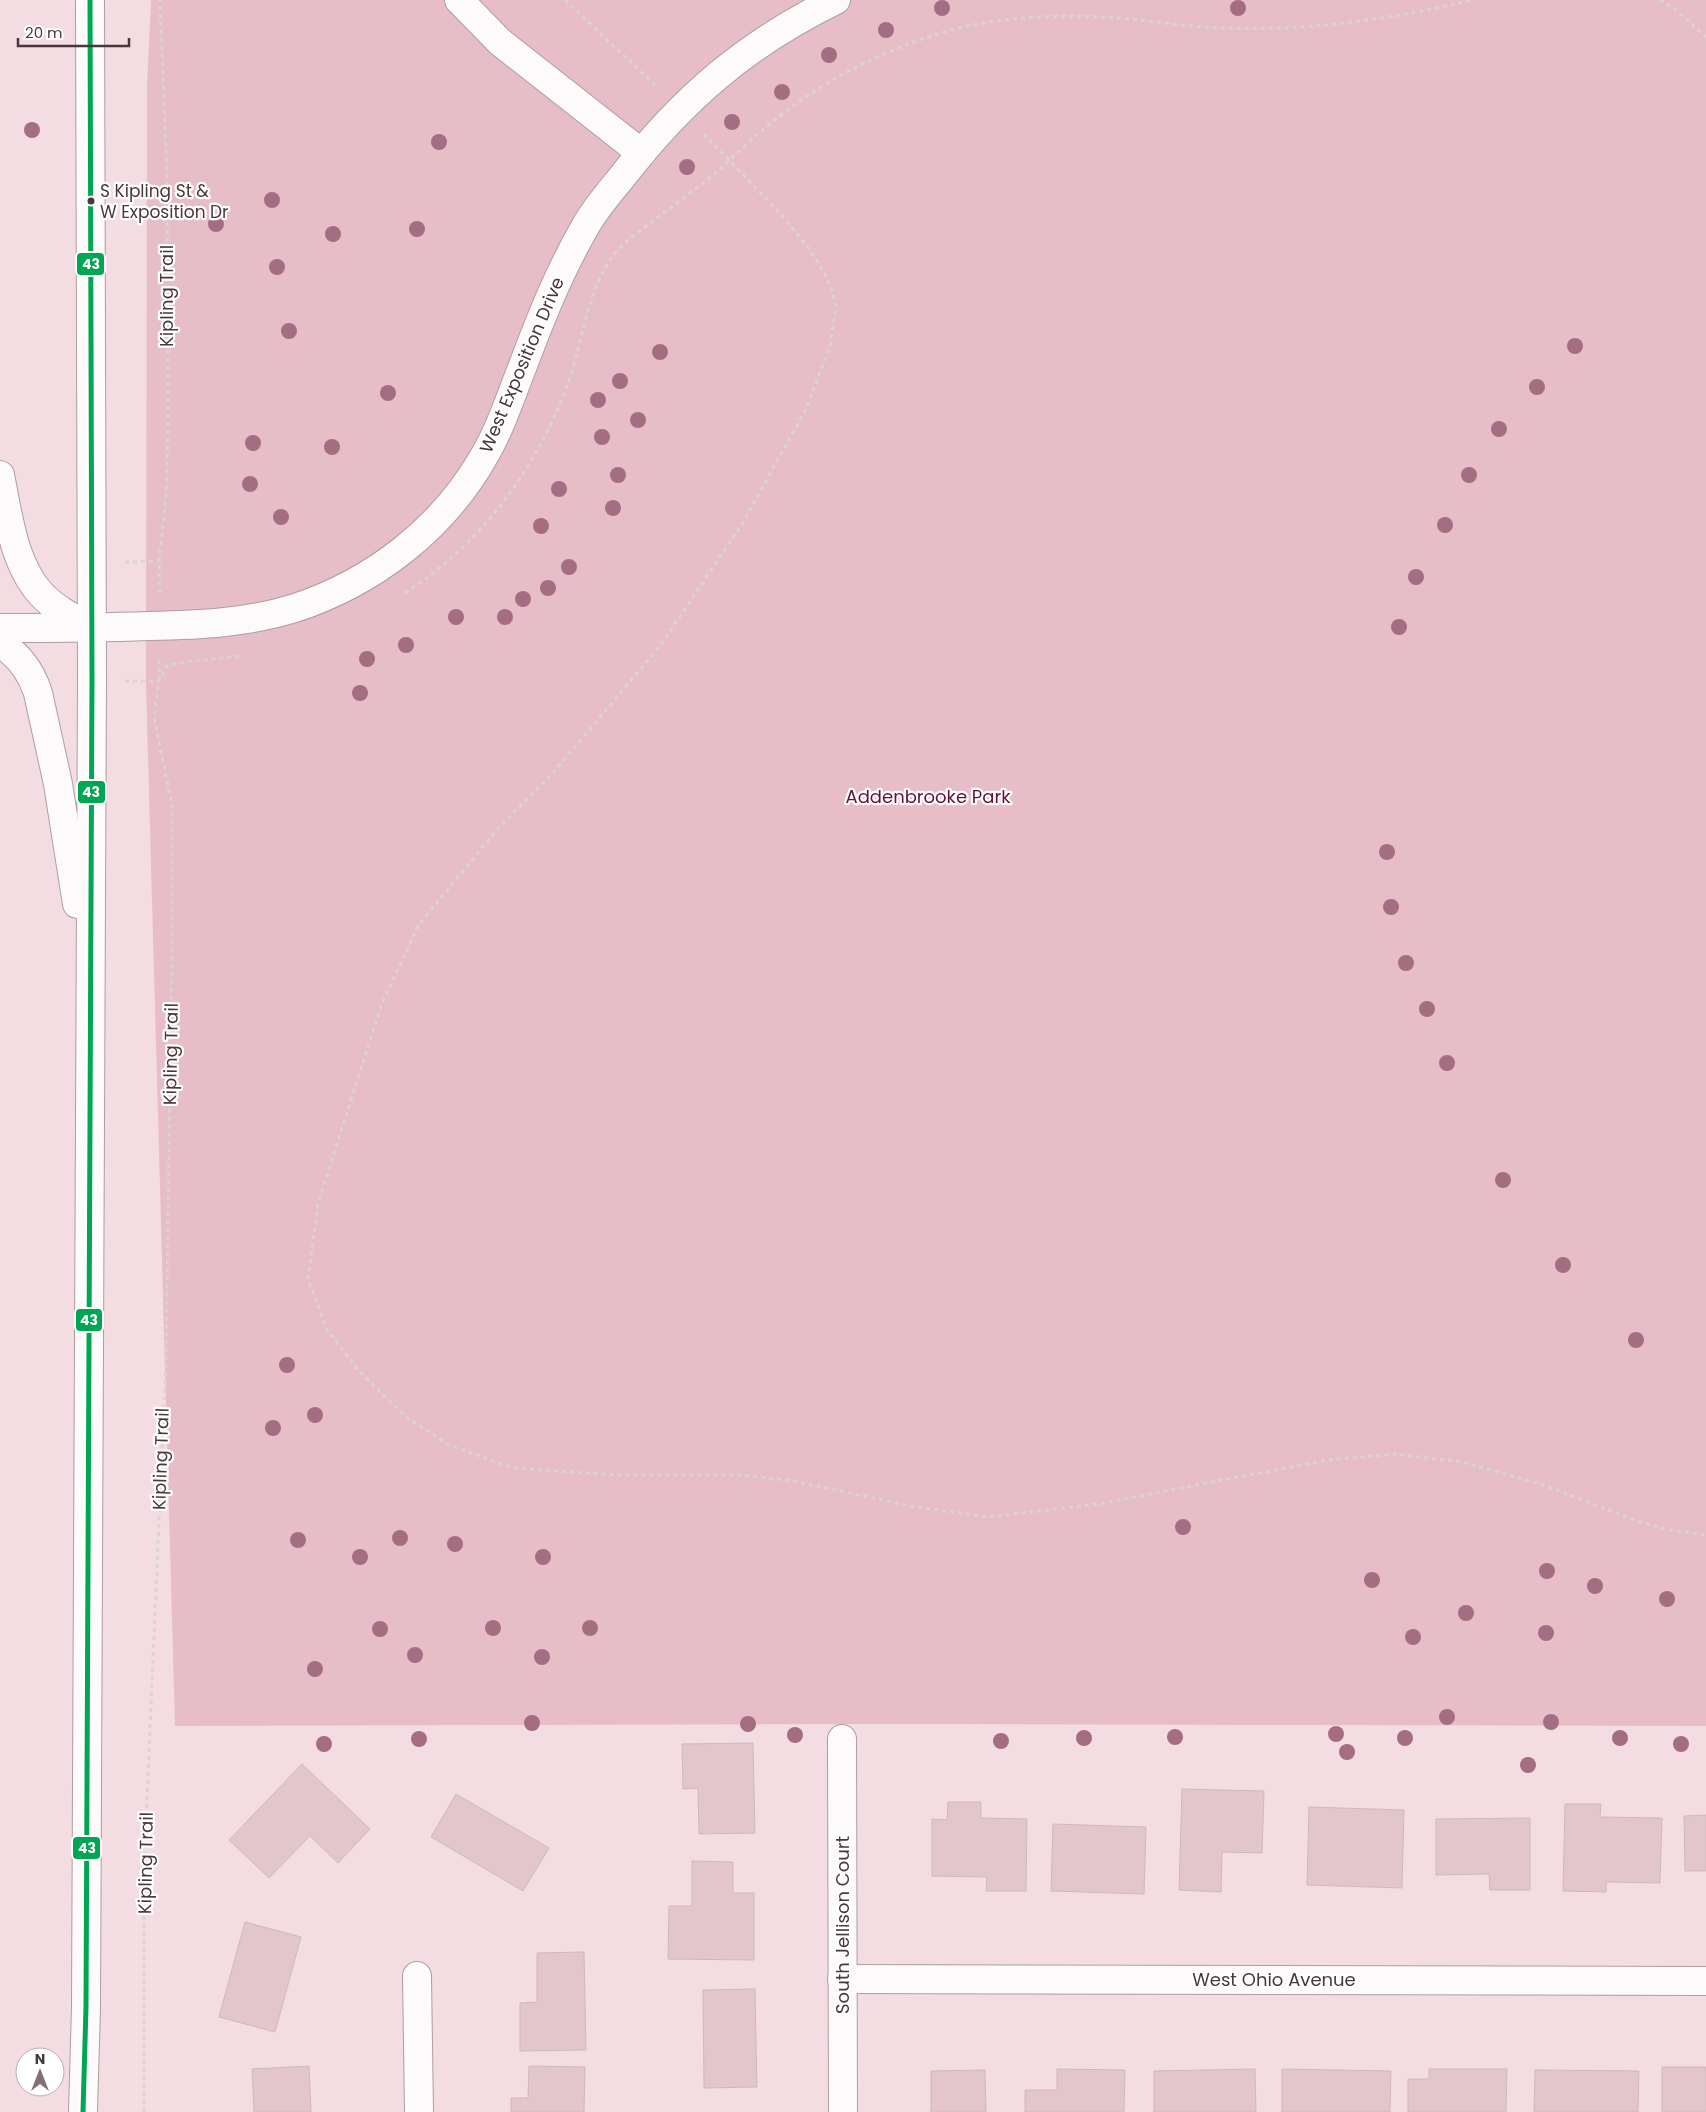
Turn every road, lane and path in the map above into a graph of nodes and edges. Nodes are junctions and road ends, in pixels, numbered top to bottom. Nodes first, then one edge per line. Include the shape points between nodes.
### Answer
1 (90, 0) edge
2 (160, 0) edge
3 (459, 0) edge
4 (565, 0) edge
5 (836, 0) edge
6 (1472, 0) edge
7 (1660, 0) edge
8 (1706, 37) edge
9 (680, 110) junction
10 (640, 152) junction
11 (730, 160) junction
12 (0, 475) edge
13 (160, 562) dead end
14 (404, 593) dead end
15 (0, 628) edge
16 (92, 628) junction
17 (0, 643) edge
18 (242, 656) dead end
19 (90, 1004) junction
20 (1706, 1535) edge
21 (842, 1739) dead end
22 (418, 1976) dead end
23 (842, 1980) junction
24 (1706, 1981) edge
25 (83, 2112) edge
26 (144, 2112) edge
27 (419, 2112) edge
28 (844, 2112) edge

1 - 16 main road
2 - 13 path, Kipling Trail via 167,165 168,422
3 - 10 main road via 500,42
4 - 9 path
5 - 9 main road, West Exposition Drive via 790,24 742,55
6 - 11 path via 1386,18 1295,27 1205,27 1084,16 1042,17 964,27 925,38 852,70 790,108
7 - 8 path
9 - 10 main road, West Exposition Drive
9 - 11 path
10 - 16 main road, West Exposition Drive via 593,213 570,255 484,458 452,504 425,533 387,563 297,607 265,616 195,626
11 - 14 path via 636,233 617,252 601,276 559,410 519,482 451,558
11 - 20 path via 804,242 831,287 836,306 834,325 821,371 806,409 742,524 660,646 552,774 500,826 418,926 381,1006 318,1203 308,1279 326,1328 359,1371 406,1417 449,1445 513,1468 616,1475 742,1475 793,1481 911,1506 988,1517 1098,1504 1327,1460 1395,1454 1462,1462 1541,1484 1640,1522
12 - 16 main road via 15,541 30,578 54,605
15 - 16 main road, West Exposition Drive
16 - 19 main road
17 - 19 main road via 23,661 34,680 44,712 73,877
18 - 26 path, Kipling Trail via 167,666 159,681 154,718 172,805 172,950 166,1360 144,1868
19 - 25 main road
21 - 23 main road, South Jellison Court
22 - 27 main road
23 - 24 main road, West Ohio Avenue
23 - 28 main road, South Jellison Court

